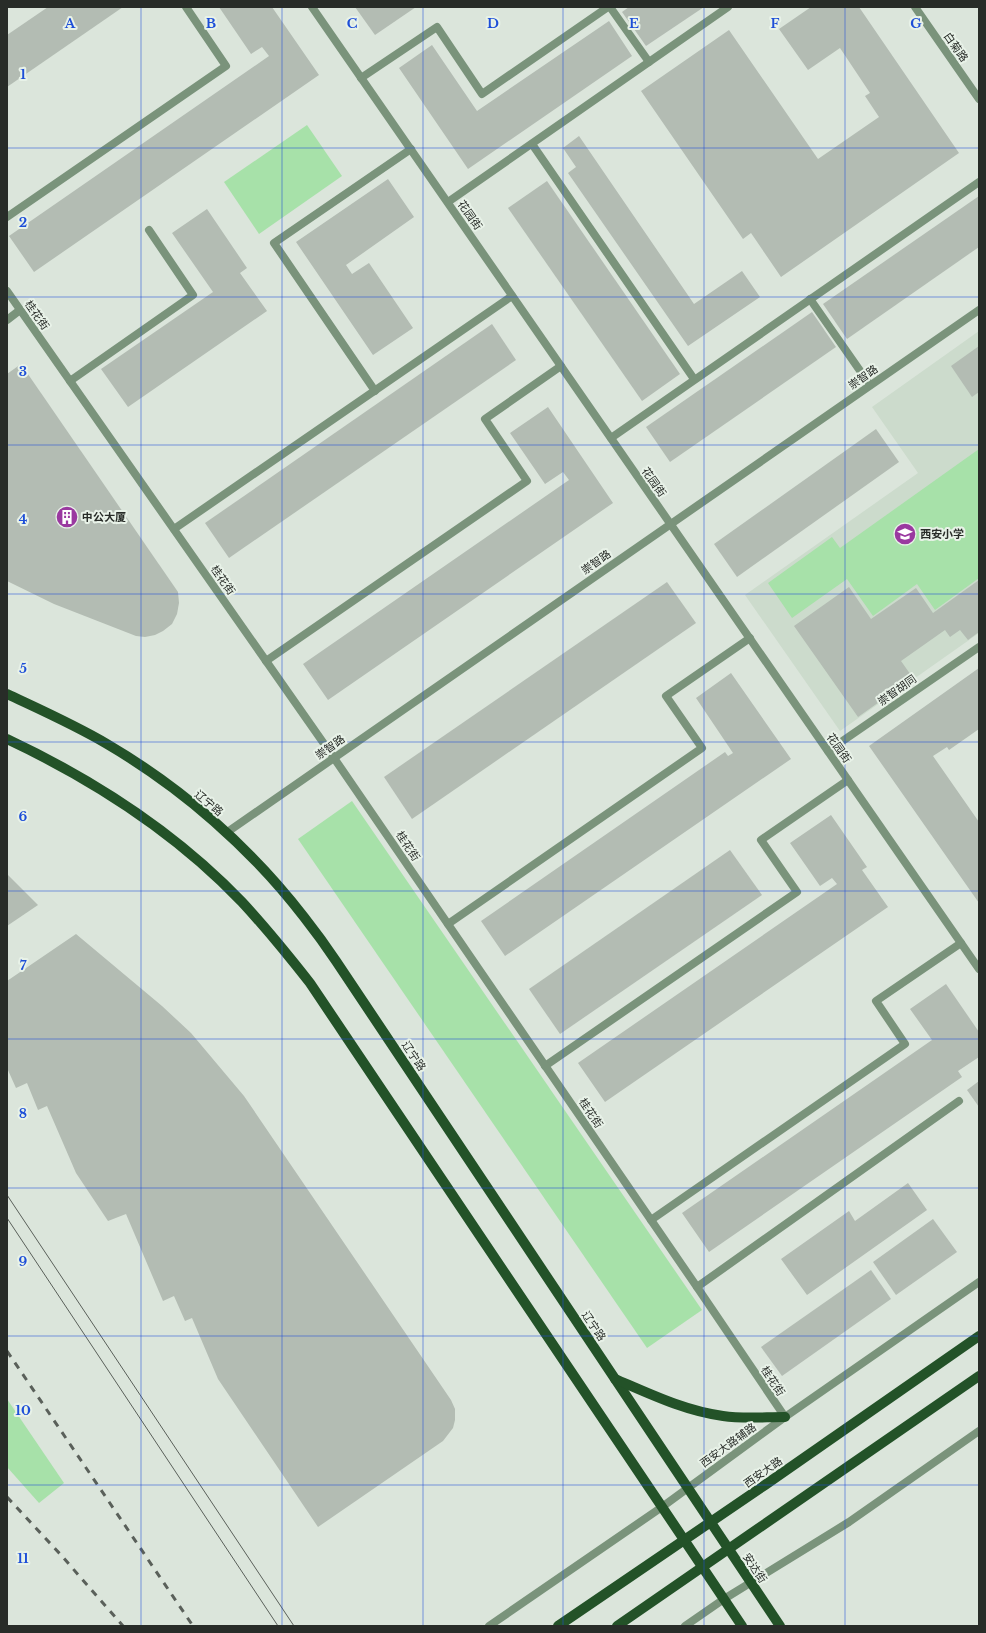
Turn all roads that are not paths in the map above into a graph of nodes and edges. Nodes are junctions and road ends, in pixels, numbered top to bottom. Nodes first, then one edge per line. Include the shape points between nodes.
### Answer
1 (186, 7) edge
2 (312, 7) edge
3 (609, 7) edge
4 (728, 7) edge
5 (915, 7) edge
6 (649, 62) junction
7 (362, 78) junction
8 (979, 99) edge
9 (532, 144) junction
10 (411, 149) junction
11 (979, 182) edge
12 (448, 202) junction
13 (7, 217) edge
14 (148, 230) dead end
15 (7, 291) edge
16 (512, 296) junction
17 (810, 299) junction
18 (20, 310) junction
19 (979, 310) edge
20 (7, 320) edge
21 (561, 366) junction
22 (694, 379) junction
23 (70, 381) junction
24 (870, 385) junction
25 (376, 390) junction
26 (611, 438) junction
27 (670, 524) junction
28 (174, 529) junction
29 (750, 638) junction
30 (979, 647) edge
31 (266, 662) junction
32 (7, 694) edge
33 (7, 739) edge
34 (828, 751) junction
35 (334, 758) junction
36 (848, 780) junction
37 (226, 833) junction
38 (448, 924) junction
39 (961, 943) junction
40 (979, 952) edge
41 (972, 958) junction
42 (979, 968) edge
43 (545, 1066) junction
44 (959, 1101) dead end
45 (651, 1220) junction
46 (979, 1282) edge
47 (697, 1287) junction
48 (979, 1336) edge
49 (979, 1376) edge
50 (615, 1380) junction
51 (784, 1417) junction
52 (979, 1431) edge
53 (687, 1488) junction
54 (662, 1507) junction
55 (711, 1522) junction
56 (684, 1540) junction
57 (729, 1550) junction
58 (702, 1567) junction
59 (751, 1583) junction
60 (724, 1599) junction
61 (489, 1626) edge
62 (558, 1626) edge
63 (617, 1626) edge
64 (685, 1626) edge
65 (742, 1626) edge
66 (780, 1626) edge

1 - 13 street via 226,66
2 - 7 street, 花园街
3 - 6 street
3 - 7 street via 482,94 437,27
4 - 6 street
5 - 8 street, 白菊路
6 - 9 street
7 - 10 street, 花园街
9 - 12 street
9 - 22 street
10 - 12 street, 花园街
10 - 25 street via 274,243
11 - 17 street
12 - 16 street, 花园街
14 - 23 street via 193,295
15 - 18 street, 桂花街
16 - 21 street, 花园街
16 - 25 street
17 - 22 street
17 - 24 street
18 - 20 street
18 - 23 street, 桂花街
19 - 24 street, 崇智路
21 - 26 street, 花园街
21 - 31 street via 485,419 527,481
22 - 26 street
23 - 28 street, 桂花街
24 - 27 street, 崇智路
25 - 28 street
26 - 27 street, 花园街
27 - 29 street, 花园街
27 - 35 street, 崇智路
28 - 31 street, 桂花街
29 - 34 street, 花园街
29 - 38 street via 666,696 702,748
30 - 34 street, 崇智胡同
31 - 35 street, 桂花街
32 - 37 main road, 辽宁路 via 66,721 148,770 186,798
33 - 54 main road via 85,779 160,830 202,864 241,901 276,941 310,983
34 - 36 street, 花园街
35 - 37 street, 崇智路
35 - 38 street, 桂花街
36 - 39 street, 花园街
36 - 43 street via 761,840 797,892
37 - 50 main road, 辽宁路 via 299,910 336,961
38 - 43 street, 桂花街
39 - 41 street, 花园街
39 - 45 street via 876,1001 905,1044
40 - 41 street
41 - 42 street, 花园街
43 - 45 street, 桂花街
44 - 47 street
45 - 47 street, 桂花街
46 - 51 street, 西安大路辅路
47 - 51 street, 桂花街
48 - 55 main road, 西安大路
49 - 57 main road
50 - 51 main road via 698,1411 724,1416
50 - 53 main road, 辽宁路
51 - 53 street, 西安大路辅路
52 - 59 street via 849,1522
53 - 54 street, 西安大路辅路
53 - 55 main road, 辽宁路
54 - 56 main road
54 - 61 street, 西安大路辅路
55 - 56 main road, 西安大路
55 - 57 main road, 安达街
56 - 58 main road
56 - 62 main road, 西安大路
57 - 58 main road
57 - 59 main road, 安达街
58 - 60 main road
58 - 63 main road
59 - 60 street
59 - 66 main road, 安达街
60 - 64 street
60 - 65 main road

